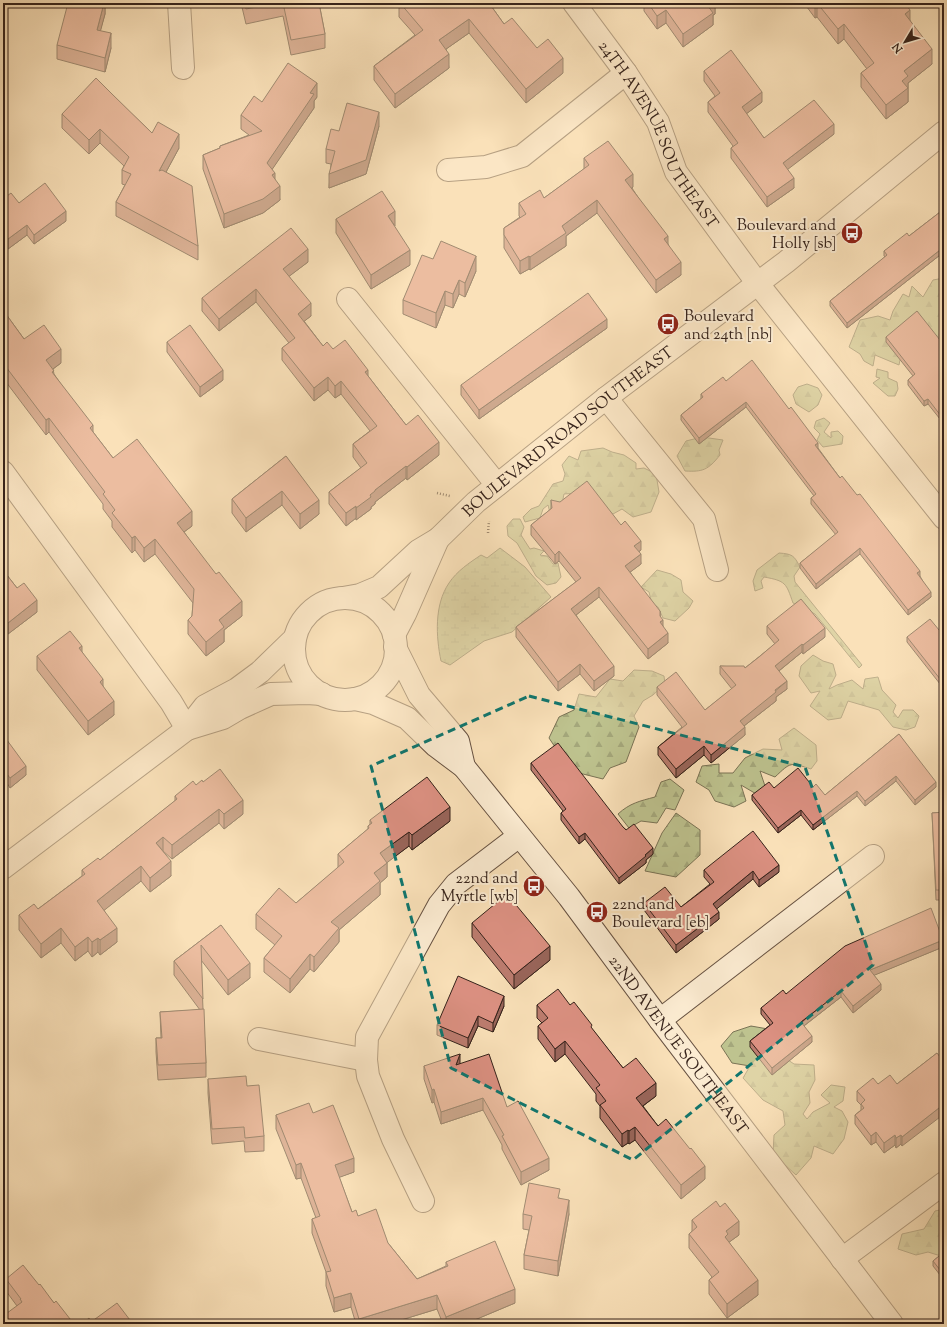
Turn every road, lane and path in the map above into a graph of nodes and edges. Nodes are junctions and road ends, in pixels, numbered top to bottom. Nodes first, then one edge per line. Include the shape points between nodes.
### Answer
1 (179, 3) edge
2 (574, 3) edge
3 (183, 68) dead end
4 (626, 73) junction
5 (944, 132) edge
6 (448, 170) dead end
7 (758, 284) junction
8 (348, 299) dead end
9 (606, 398) junction
10 (3, 472) edge
11 (497, 485) junction
12 (944, 518) edge
13 (438, 539) junction
14 (717, 570) dead end
15 (343, 598) junction
16 (295, 638) junction
17 (395, 641) junction
18 (322, 694) junction
19 (355, 699) junction
20 (187, 729) junction
21 (464, 767) junction
22 (519, 836) junction
23 (873, 856) dead end
24 (3, 868) edge
25 (660, 1020) junction
26 (259, 1039) dead end
27 (366, 1060) junction
28 (944, 1182) edge
29 (422, 1201) dead end
30 (842, 1259) junction
31 (892, 1324) edge

1 - 3 street
2 - 4 street, 24TH AVENUE SOUTHEAST
4 - 6 street via 522,156 486,168
4 - 7 street, 24TH AVENUE SOUTHEAST via 658,122 676,172
5 - 7 street, BOULEVARD ROAD SOUTHEAST
7 - 9 street, BOULEVARD ROAD SOUTHEAST
7 - 12 street, 24TH AVENUE SOUTHEAST
8 - 11 street
9 - 11 street, BOULEVARD ROAD SOUTHEAST
9 - 14 street via 704,518
10 - 20 street via 166,696
11 - 13 street, BOULEVARD ROAD SOUTHEAST
13 - 15 street, BOULEVARD ROAD SOUTHEAST via 418,551 379,587 360,595
13 - 17 street, BOULEVARD ROAD SOUTHEAST
15 - 16 street via 327,601 312,609 301,622
15 - 17 street via 360,600 375,608 387,620
16 - 18 street via 294,654 299,671 308,684
16 - 20 street via 260,672 237,689 205,706
17 - 19 street via 392,668 383,682 370,693
17 - 21 street, 22ND AVENUE SOUTHEAST via 419,695 458,741
18 - 19 street via 338,699
18 - 20 street via 271,694 223,718
19 - 21 street, 22ND AVENUE SOUTHEAST via 373,703 407,718 436,746
20 - 24 street
21 - 22 street, 22ND AVENUE SOUTHEAST
22 - 25 street, 22ND AVENUE SOUTHEAST via 569,897
22 - 27 street via 456,884 439,905 367,1037
23 - 25 street
25 - 30 street, 22ND AVENUE SOUTHEAST
26 - 27 street
27 - 29 street via 368,1076 393,1139
28 - 30 street
30 - 31 street, 22ND AVENUE SOUTHEAST

